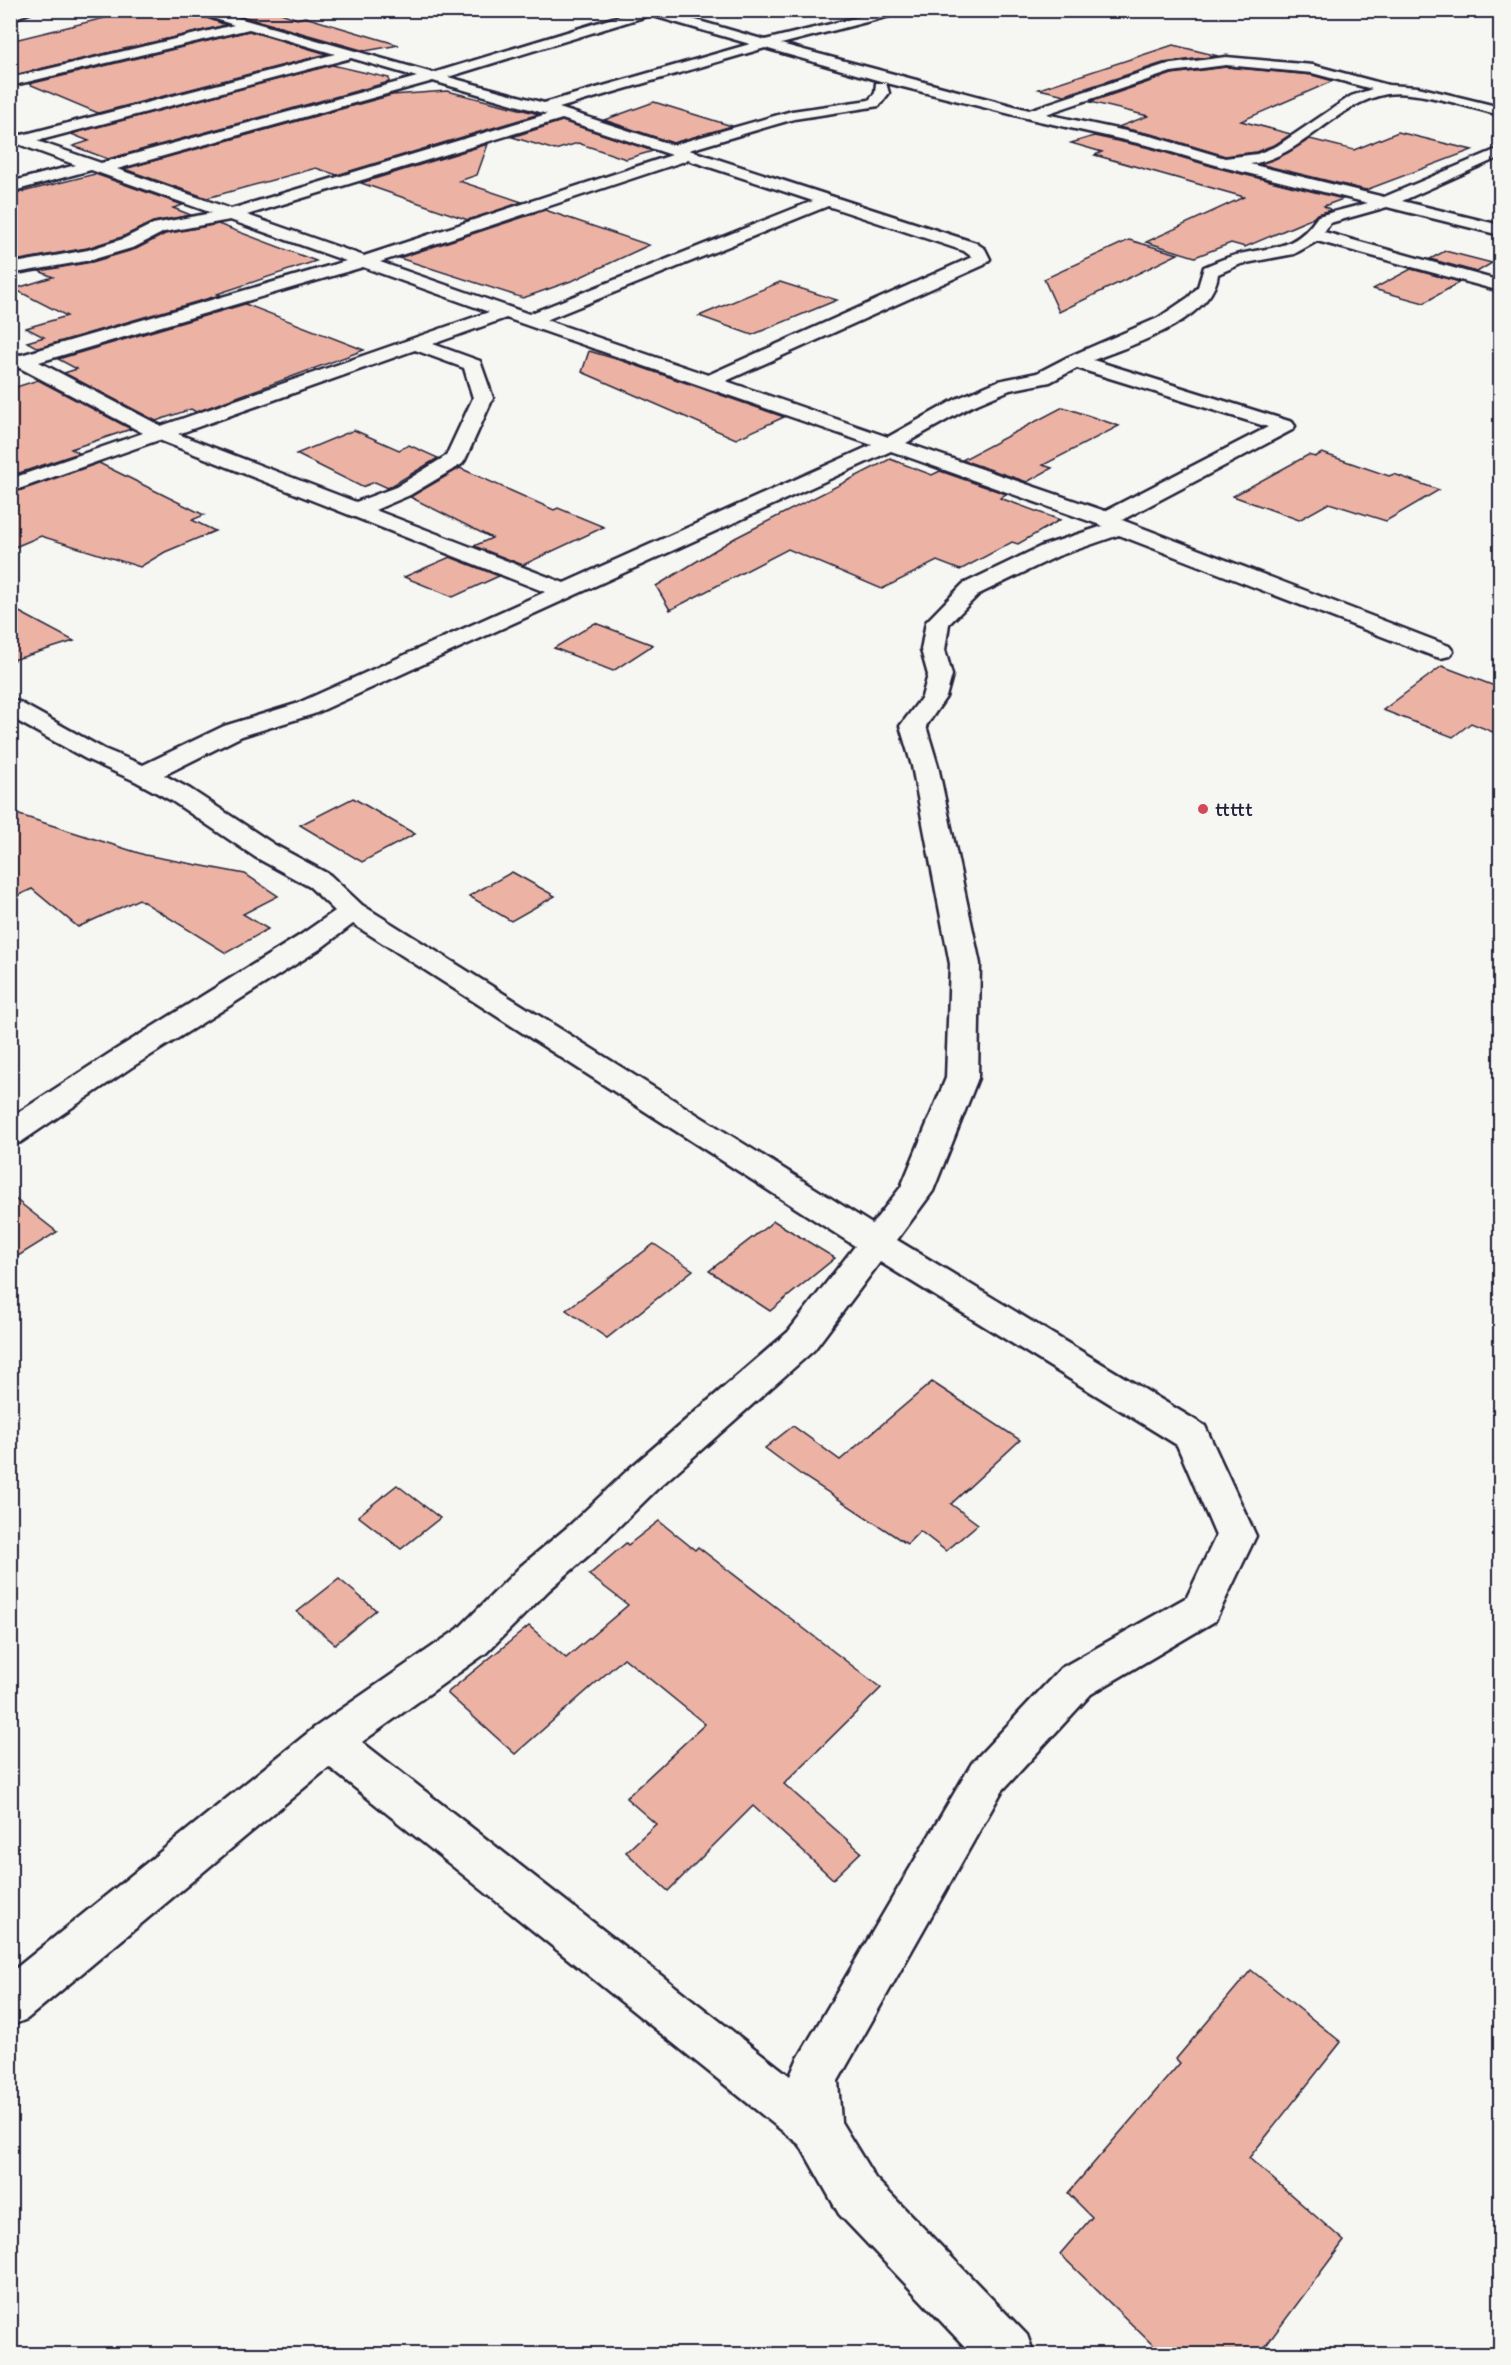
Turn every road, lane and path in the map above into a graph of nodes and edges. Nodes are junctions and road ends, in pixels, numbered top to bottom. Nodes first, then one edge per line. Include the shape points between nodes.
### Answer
1 (32, 10) edge
2 (194, 10) edge
3 (907, 10) edge
4 (649, 11) edge
5 (10, 16) edge
6 (249, 26) junction
7 (764, 44) junction
8 (349, 55) junction
9 (433, 77) junction
10 (896, 81) junction
11 (10, 82) edge
12 (1388, 89) junction
13 (544, 108) junction
14 (1500, 111) edge
15 (562, 114) junction
16 (1030, 115) junction
17 (16, 138) edge
18 (680, 153) junction
19 (1500, 153) edge
20 (1224, 163) junction
21 (96, 166) junction
22 (10, 187) edge
23 (827, 201) junction
24 (1384, 203) junction
25 (229, 214) junction
26 (1500, 230) edge
27 (1316, 235) junction
28 (362, 262) junction
29 (10, 269) edge
30 (1500, 286) edge
31 (506, 312) junction
32 (529, 320) junction
33 (416, 344) junction
34 (14, 361) edge
35 (1075, 361) junction
36 (708, 382) junction
37 (161, 434) junction
38 (890, 444) junction
39 (10, 486) edge
40 (356, 510) junction
41 (1114, 523) junction
42 (567, 592) junction
43 (1441, 651) dead end
44 (17, 716) edge
45 (144, 775) junction
46 (352, 911) junction
47 (10, 1134) edge
48 (876, 1243) junction
49 (329, 1741) junction
50 (10, 2003) edge
51 (818, 2128) junction
52 (1008, 2355) edge

1 - 5 street
2 - 6 street
3 - 7 street
4 - 7 street
4 - 9 street
6 - 8 street
6 - 11 street
7 - 10 street
7 - 13 street
8 - 9 street
8 - 17 street
9 - 13 street
9 - 21 street
10 - 16 street
10 - 18 street via 881,86 882,93 874,103 792,114
12 - 14 street via 1418,91
12 - 16 street via 1313,69 1226,61 1169,68
12 - 20 street via 1356,99 1282,149 1260,158
13 - 15 street
15 - 18 street
15 - 25 street
16 - 20 street via 1154,142
17 - 21 street
18 - 23 street
18 - 28 street
19 - 24 street
20 - 24 street
21 - 22 street
21 - 25 street
23 - 32 street
23 - 36 street via 970,247 981,259
24 - 26 street
24 - 27 street via 1324,220
25 - 28 street
25 - 29 street via 159,228 91,255
27 - 30 street
27 - 35 street via 1285,253 1239,259 1210,271 1207,288 1186,310
28 - 31 street
28 - 34 street
31 - 32 street
31 - 33 street
32 - 36 street
33 - 37 street
33 - 40 street via 473,365 483,398 455,459 402,490
34 - 37 street
35 - 38 street via 1043,378 1005,386 963,403
35 - 41 street via 1286,426
36 - 38 street
37 - 39 street
37 - 40 street
38 - 41 street
38 - 42 street
40 - 42 street
41 - 43 street
41 - 48 street via 971,590 939,622 933,650 940,675 934,697 913,726 925,766 965,964 962,1078 916,1191
42 - 45 street via 305,709 232,731
44 - 45 street
45 - 46 street via 320,881
46 - 47 street via 326,934 261,971
46 - 48 street
48 - 49 street via 801,1341 643,1479 472,1641
48 - 51 street via 1192,1436 1236,1536 1201,1609 1076,1681 987,1777 814,2078
49 - 50 street
49 - 51 street
51 - 52 street via 857,2196

